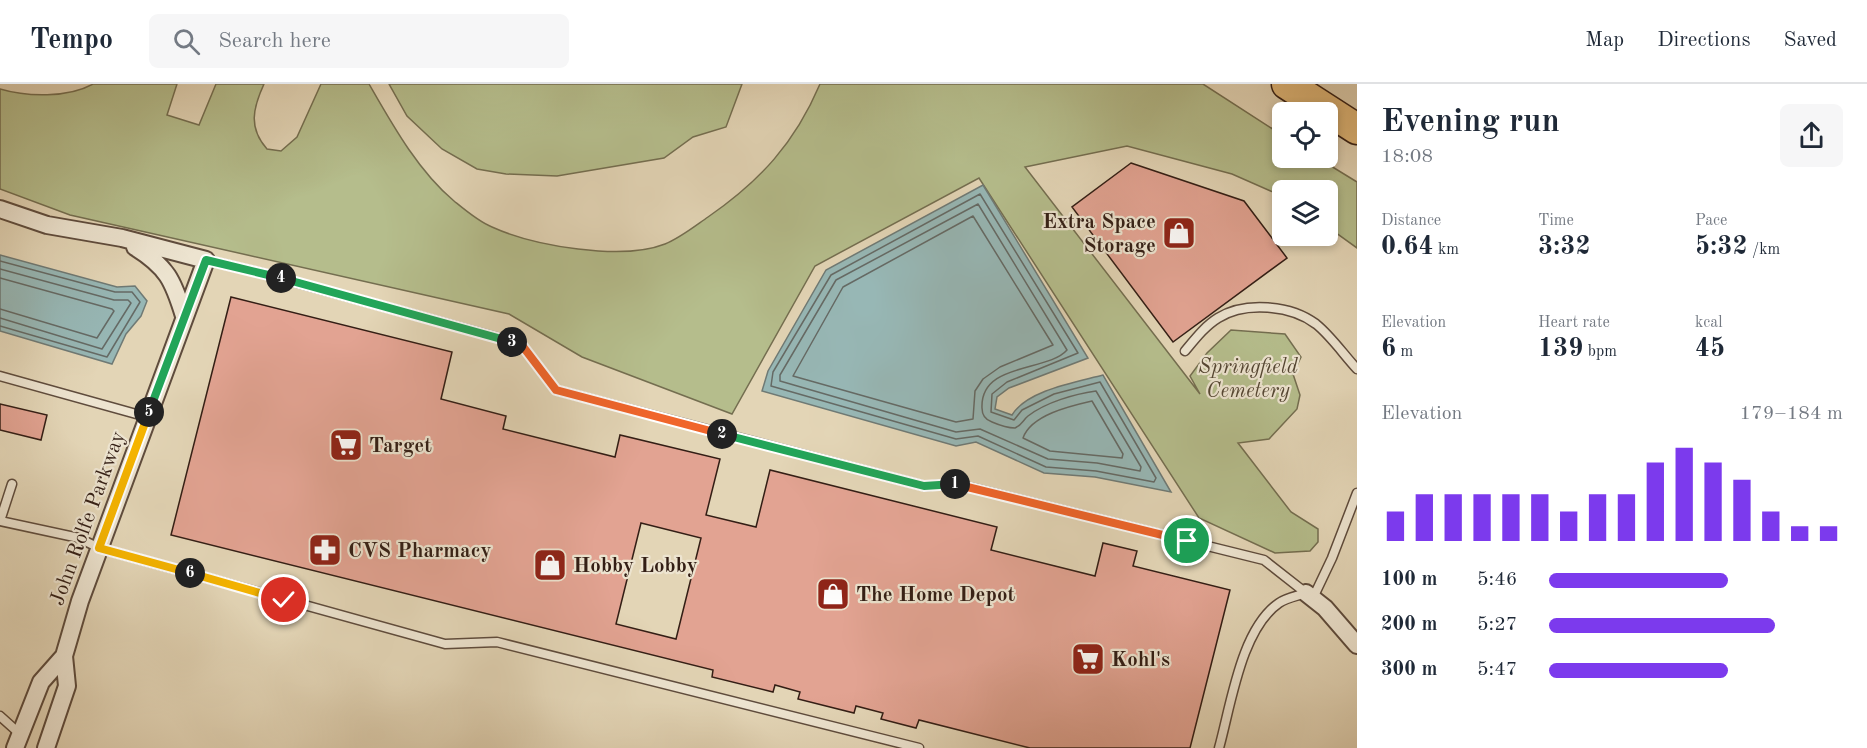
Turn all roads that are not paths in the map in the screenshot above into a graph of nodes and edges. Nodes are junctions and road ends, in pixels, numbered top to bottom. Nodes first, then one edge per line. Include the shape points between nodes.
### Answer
1 (1287, 84) edge
2 (1357, 129) edge
3 (0, 209) edge
4 (122, 238) junction
5 (206, 260) junction
6 (184, 316) junction
7 (1185, 351) dead end
8 (1357, 369) edge
9 (0, 376) edge
10 (147, 417) junction
11 (12, 484) dead end
12 (1357, 493) edge
13 (0, 521) edge
14 (99, 548) junction
15 (1309, 596) junction
16 (1357, 645) edge
17 (64, 656) junction
18 (0, 716) edge
19 (17, 741) edge
20 (46, 748) edge
21 (919, 748) edge
22 (1219, 748) edge

1 - 2 highway
3 - 4 street via 47,225
4 - 5 street
4 - 6 street via 157,261 170,276
5 - 6 street, John Rolfe Parkway
5 - 15 lane via 521,344 556,390 924,486 957,484 1264,561
6 - 10 street, John Rolfe Parkway
7 - 8 lane via 1219,317 1236,310 1278,308 1316,324
9 - 10 lane
10 - 14 street, John Rolfe Parkway
11 - 13 lane
12 - 15 lane via 1332,558
13 - 14 lane via 79,538
14 - 17 street, John Rolfe Parkway
14 - 21 lane via 445,644 496,642
15 - 16 street via 1325,608
15 - 22 lane via 1280,602 1258,623 1242,664
17 - 19 street, John Rolfe Parkway via 41,682
17 - 20 street, John Rolfe Parkway via 67,686
18 - 19 lane

